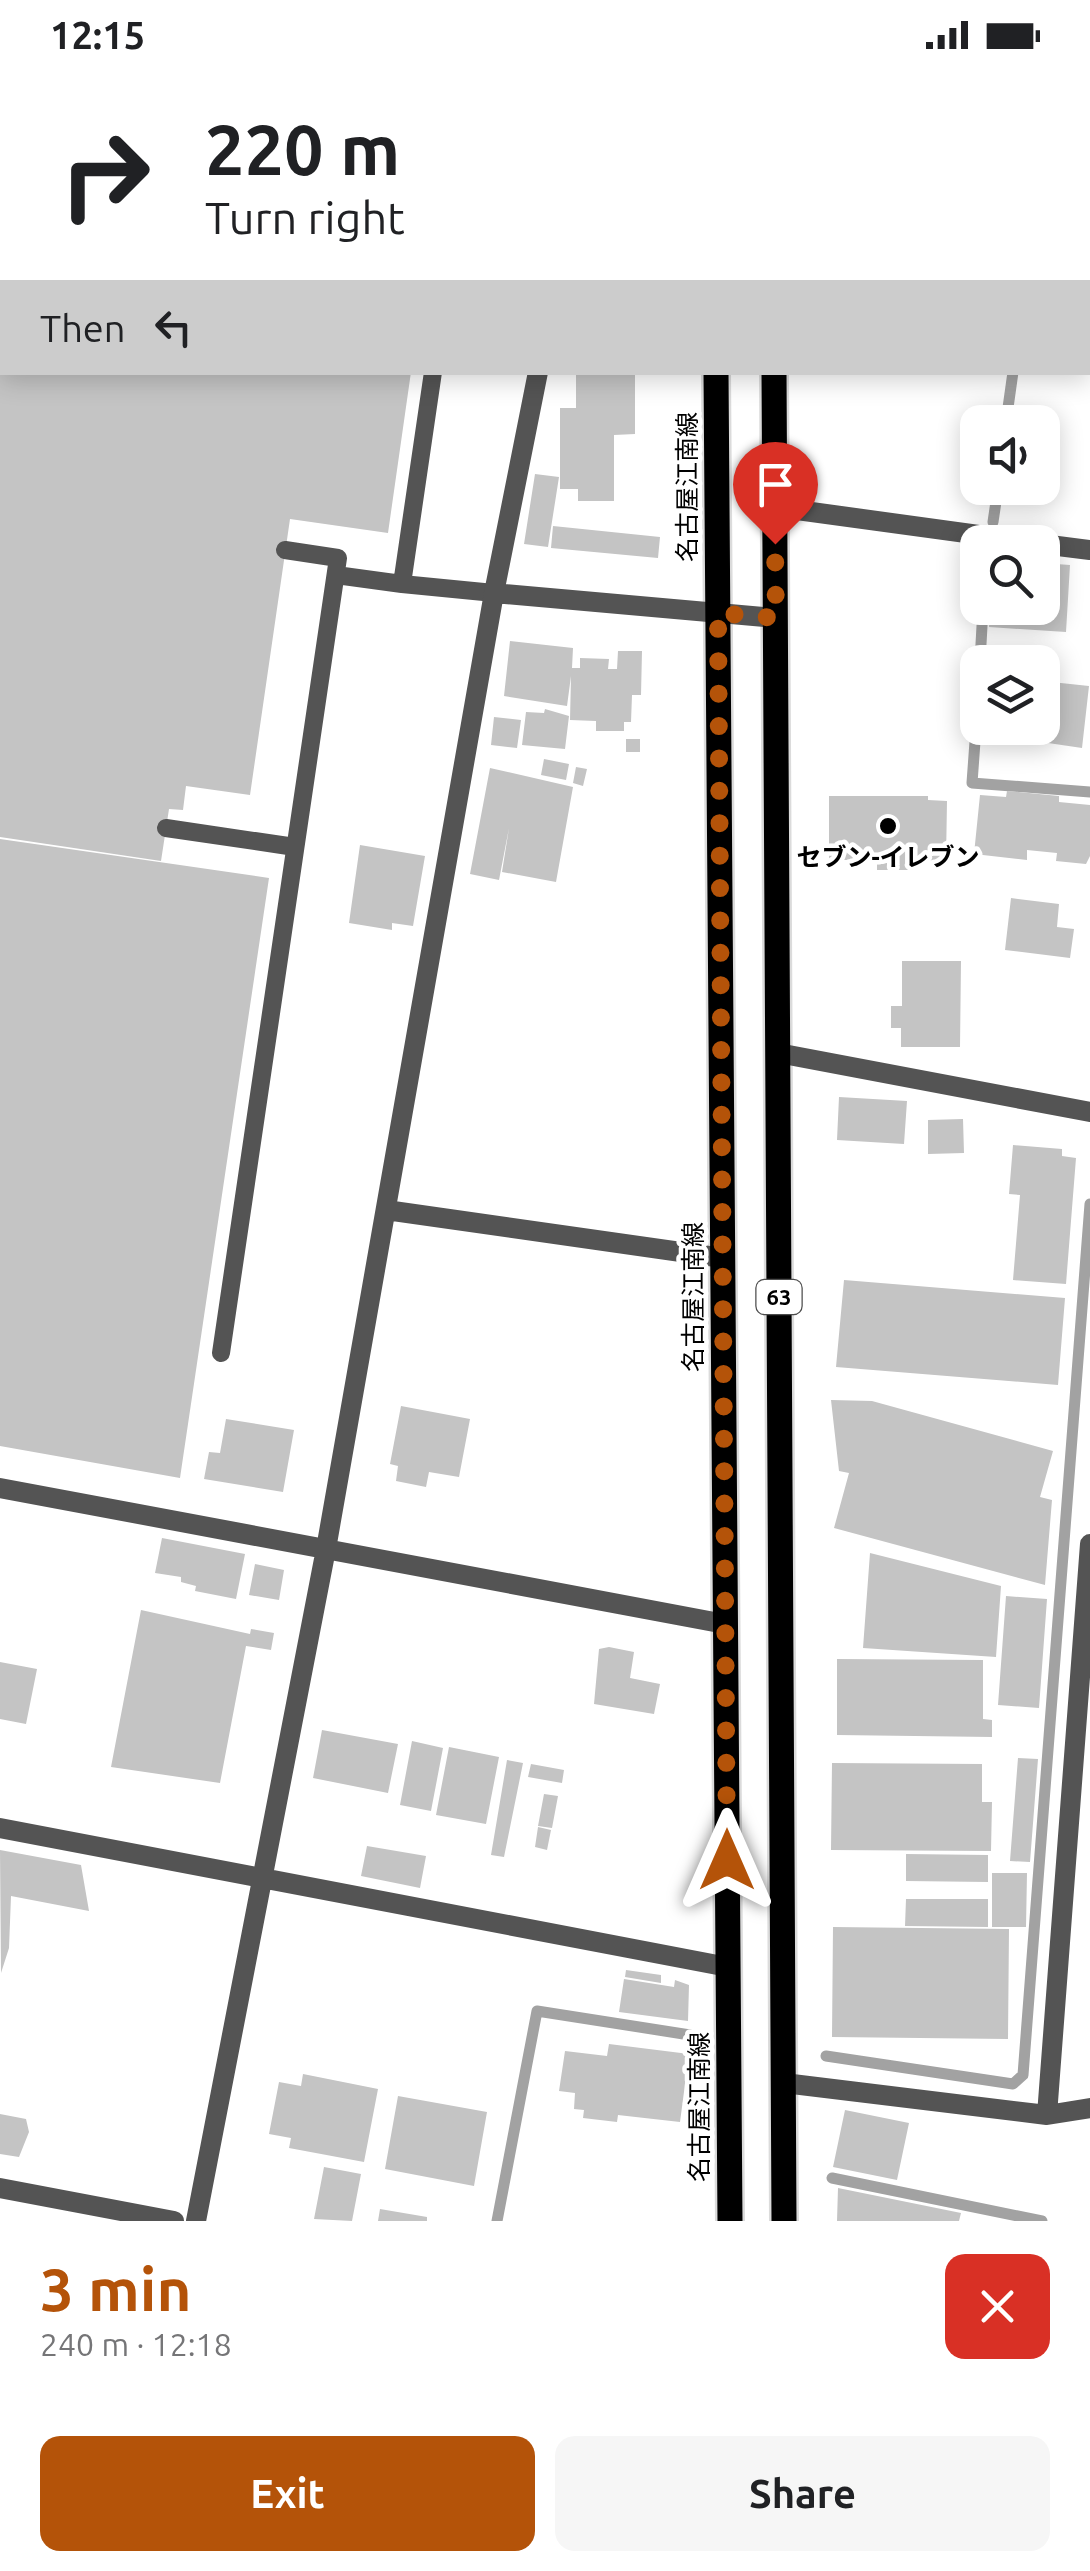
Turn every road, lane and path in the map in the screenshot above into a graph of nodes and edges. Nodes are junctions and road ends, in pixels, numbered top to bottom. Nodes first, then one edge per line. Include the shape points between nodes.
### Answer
1 (434, 375) edge
2 (537, 375) edge
3 (716, 375) edge
4 (774, 375) edge
5 (775, 507) junction
6 (960, 532) edge
7 (1060, 546) edge
8 (285, 550) dead end
9 (1090, 550) edge
10 (336, 575) junction
11 (402, 584) junction
12 (494, 593) junction
13 (718, 613) junction
14 (776, 618) junction
15 (166, 828) dead end
16 (295, 848) junction
17 (778, 1053) junction
18 (1090, 1112) edge
19 (386, 1210) junction
20 (722, 1258) junction
21 (221, 1353) dead end
22 (0, 1488) edge
23 (1090, 1544) edge
24 (326, 1549) junction
25 (725, 1624) junction
26 (1082, 1765) edge
27 (0, 1828) edge
28 (262, 1877) junction
29 (728, 1968) junction
30 (784, 2084) junction
31 (1090, 2108) edge
32 (1048, 2114) junction
33 (0, 2188) edge
34 (174, 2221) edge
35 (196, 2221) edge
36 (730, 2221) edge
37 (784, 2221) edge

1 - 11 lane
2 - 12 street
3 - 13 main road, 名古屋江南線 / 63
4 - 5 main road, 63
5 - 6 street
5 - 14 main road, 63
7 - 9 street
8 - 10 lane via 338,558
10 - 11 lane
10 - 16 lane
11 - 12 lane
12 - 13 street
12 - 19 street
13 - 14 street
13 - 20 main road, 名古屋江南線 / 63
14 - 17 main road, 63
15 - 16 lane
16 - 21 lane
17 - 18 street
17 - 30 main road, 63
19 - 20 street
19 - 24 street
20 - 25 main road, 名古屋江南線 / 63
22 - 24 street
23 - 26 street
24 - 25 street
24 - 28 street
25 - 29 main road, 名古屋江南線 / 63
26 - 32 street
27 - 28 street
28 - 29 street
28 - 35 street
29 - 36 main road, 名古屋江南線 / 63
30 - 32 street
30 - 37 main road, 63
31 - 32 street
33 - 34 street

